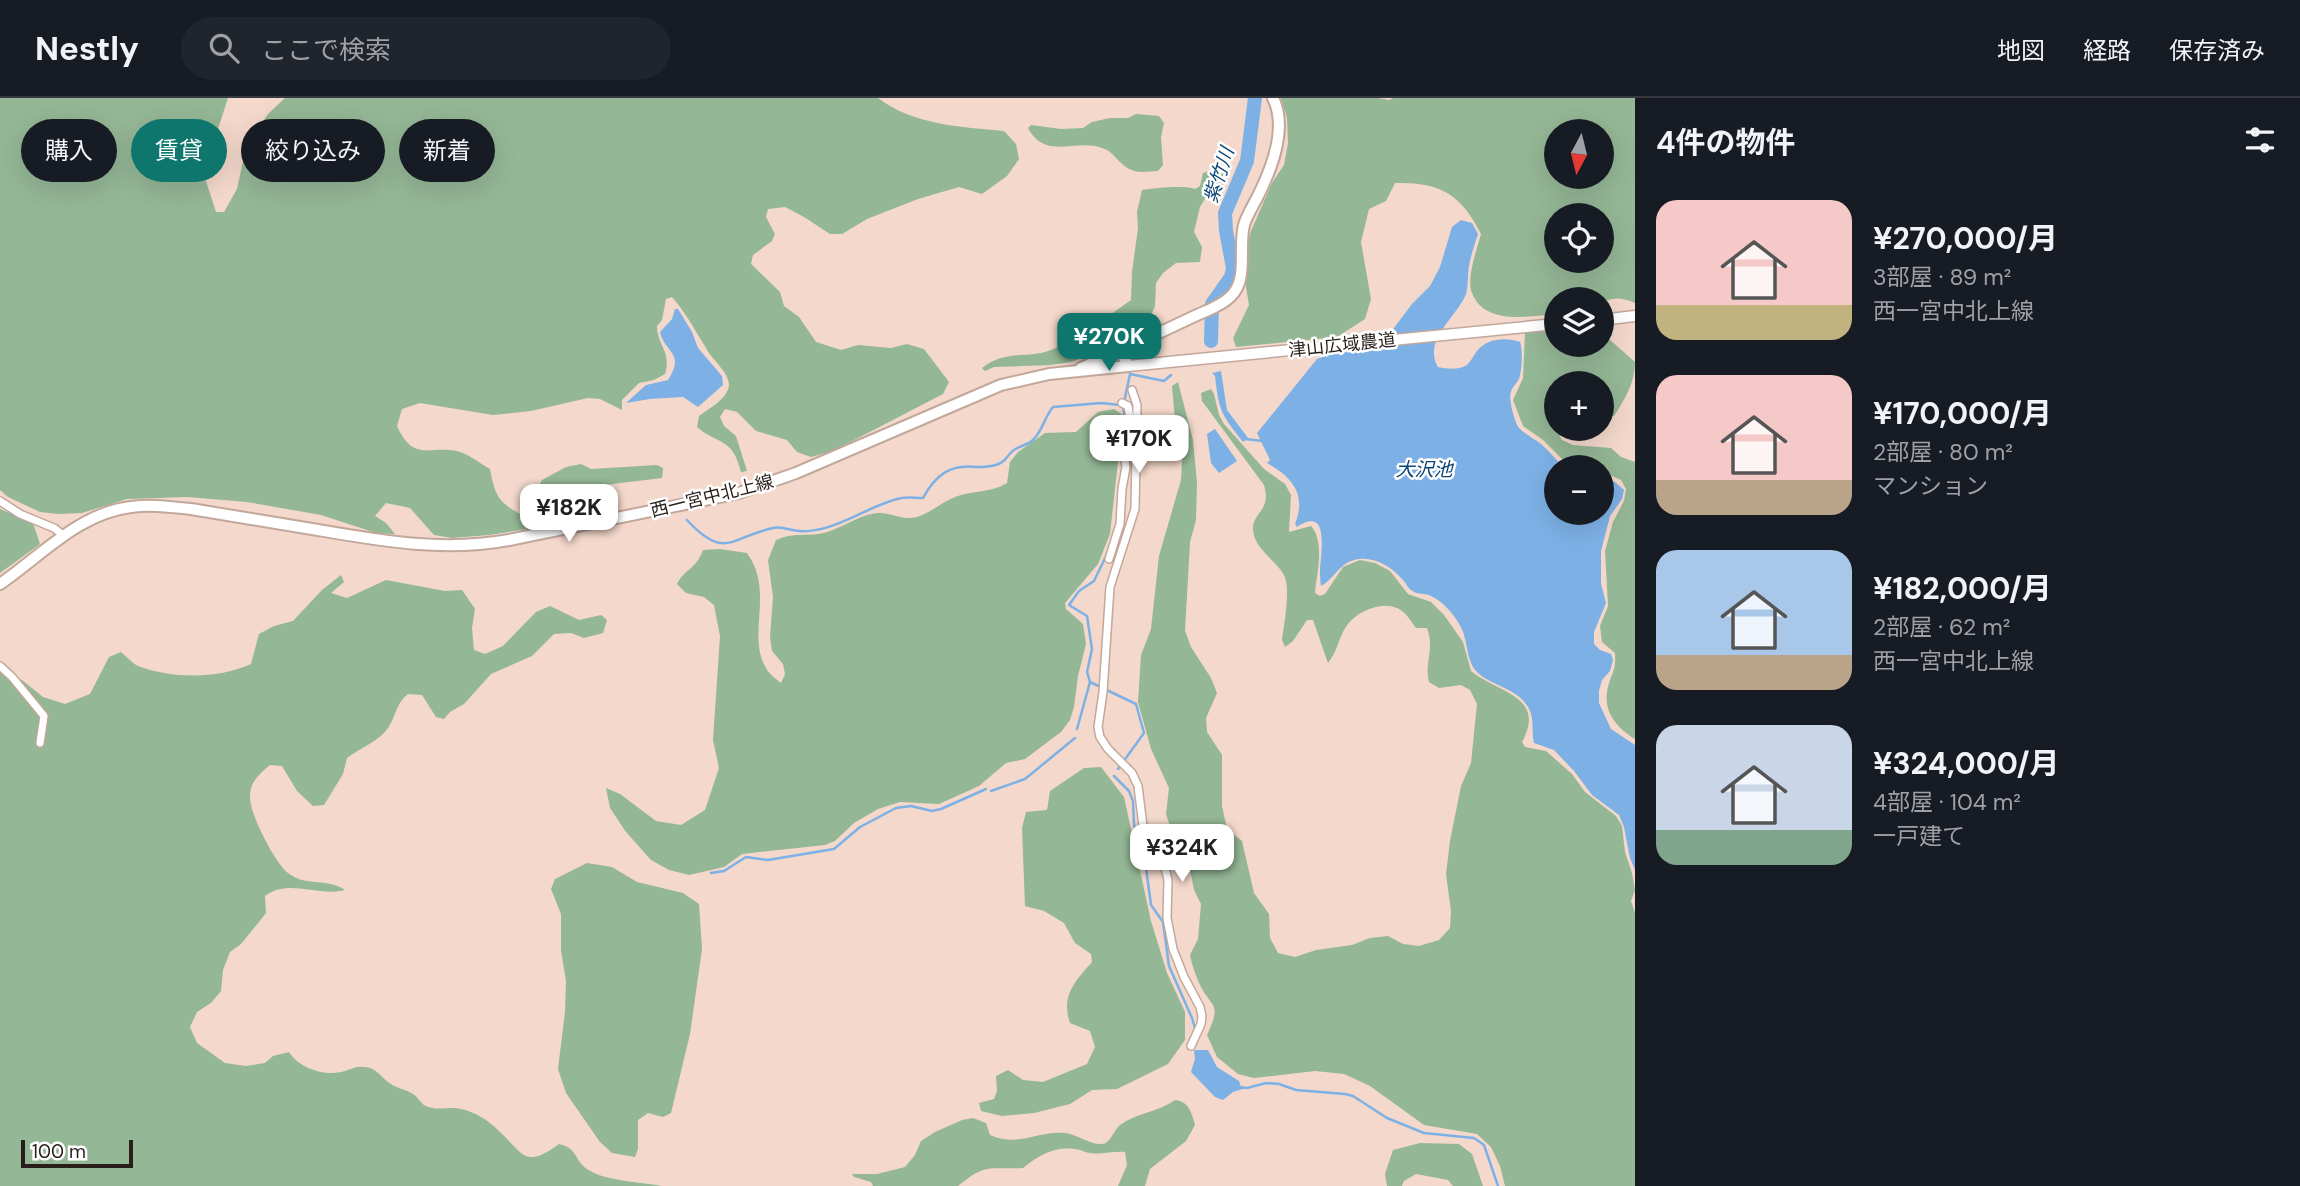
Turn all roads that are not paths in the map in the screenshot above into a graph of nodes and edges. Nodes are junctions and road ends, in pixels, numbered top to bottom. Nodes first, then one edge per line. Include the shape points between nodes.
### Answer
1 (1273, 98) edge
2 (1635, 316) edge
3 (1614, 318) edge
4 (1544, 325) edge
5 (1129, 347) junction
6 (1128, 366) junction
7 (1076, 371) junction
8 (1132, 390) dead end
9 (1122, 403) dead end
10 (0, 501) edge
11 (63, 535) junction
12 (1109, 559) dead end
13 (0, 584) edge
14 (0, 666) edge
15 (40, 743) dead end
16 (1191, 1046) dead end

1 - 5 main road via 1277,143 1263,187 1245,222 1241,278 1232,296
2 - 3 street
4 - 6 street, 津山広域農道
5 - 6 main road via 1124,358
5 - 7 main road
6 - 7 main road, 西一宮中北上線
7 - 11 main road, 西一宮中北上線 via 1001,384 739,493 481,545 402,544 157,506 106,512
8 - 16 street via 1137,405 1135,509 1110,587 1098,727 1108,750 1132,773 1138,786 1143,826 1168,880 1167,918 1173,948 1202,1016
9 - 12 street via 1128,406 1129,418 1123,446 1126,467 1120,524
10 - 11 street
11 - 13 main road, 西一宮中北上線
14 - 15 street via 44,716

